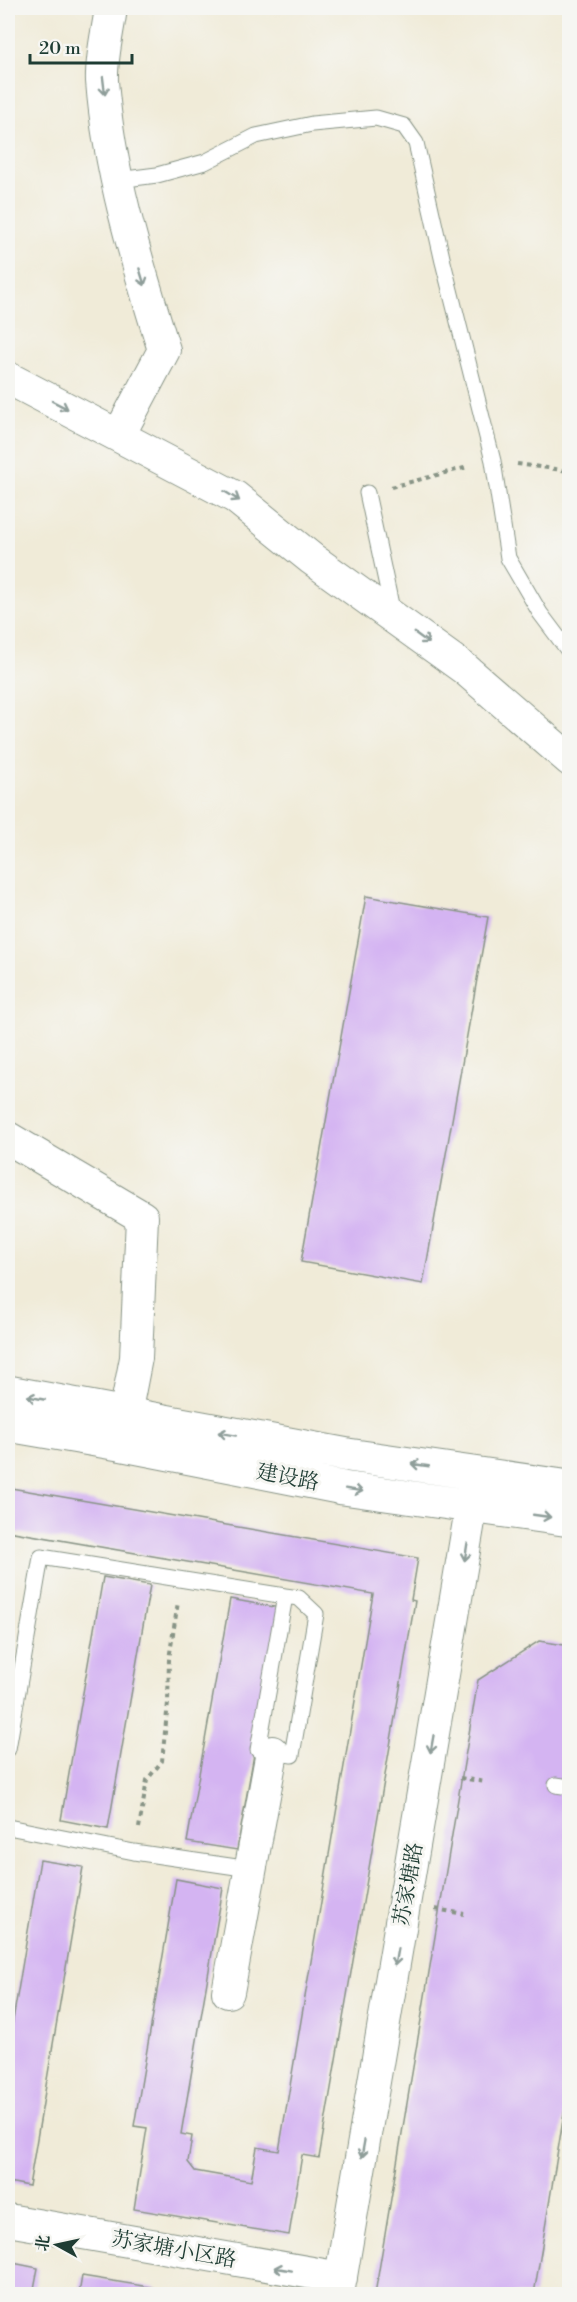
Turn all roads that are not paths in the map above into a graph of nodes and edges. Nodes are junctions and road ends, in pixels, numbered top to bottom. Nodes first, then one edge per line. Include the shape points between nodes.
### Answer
1 (111, 8) edge
2 (118, 180) junction
3 (8, 378) edge
4 (119, 435) junction
5 (367, 493) dead end
6 (393, 617) junction
7 (570, 653) edge
8 (570, 760) edge
9 (8, 1138) edge
10 (8, 1392) edge
11 (8, 1425) edge
12 (122, 1430) junction
13 (477, 1473) junction
14 (570, 1487) edge
15 (472, 1507) junction
16 (570, 1520) edge
17 (285, 1596) junction
18 (8, 1749) edge
19 (272, 1752) junction
20 (8, 1827) edge
21 (250, 1869) junction
22 (228, 1992) dead end
23 (8, 2220) edge
24 (340, 2286) edge

1 -> 2 street via 102,79
2 -> 4 street via 130,239 164,350
2 - 7 lane via 158,175 205,162 256,136 312,124 376,118 404,126 416,143 493,461 508,558 540,613
3 -> 4 street
4 -> 6 street via 235,497
5 - 6 lane
6 -> 8 street via 465,669
9 - 12 street via 142,1217 136,1358
12 -> 10 street, 建设路
11 - 12 street, 建设路
13 -> 12 street, 建设路
12 -> 15 street, 建设路 via 343,1488
13 - 14 street, 建设路
13 - 15 street, 苏家塘路
15 -> 16 street, 建设路
15 -> 24 street, 苏家塘路
17 - 18 lane via 41,1557
17 - 19 lane via 258,1750
17 - 19 lane via 299,1598 316,1614 292,1755
19 - 21 street
20 - 21 lane via 134,1852
21 - 22 street
24 -> 23 street, 苏家塘小区路

